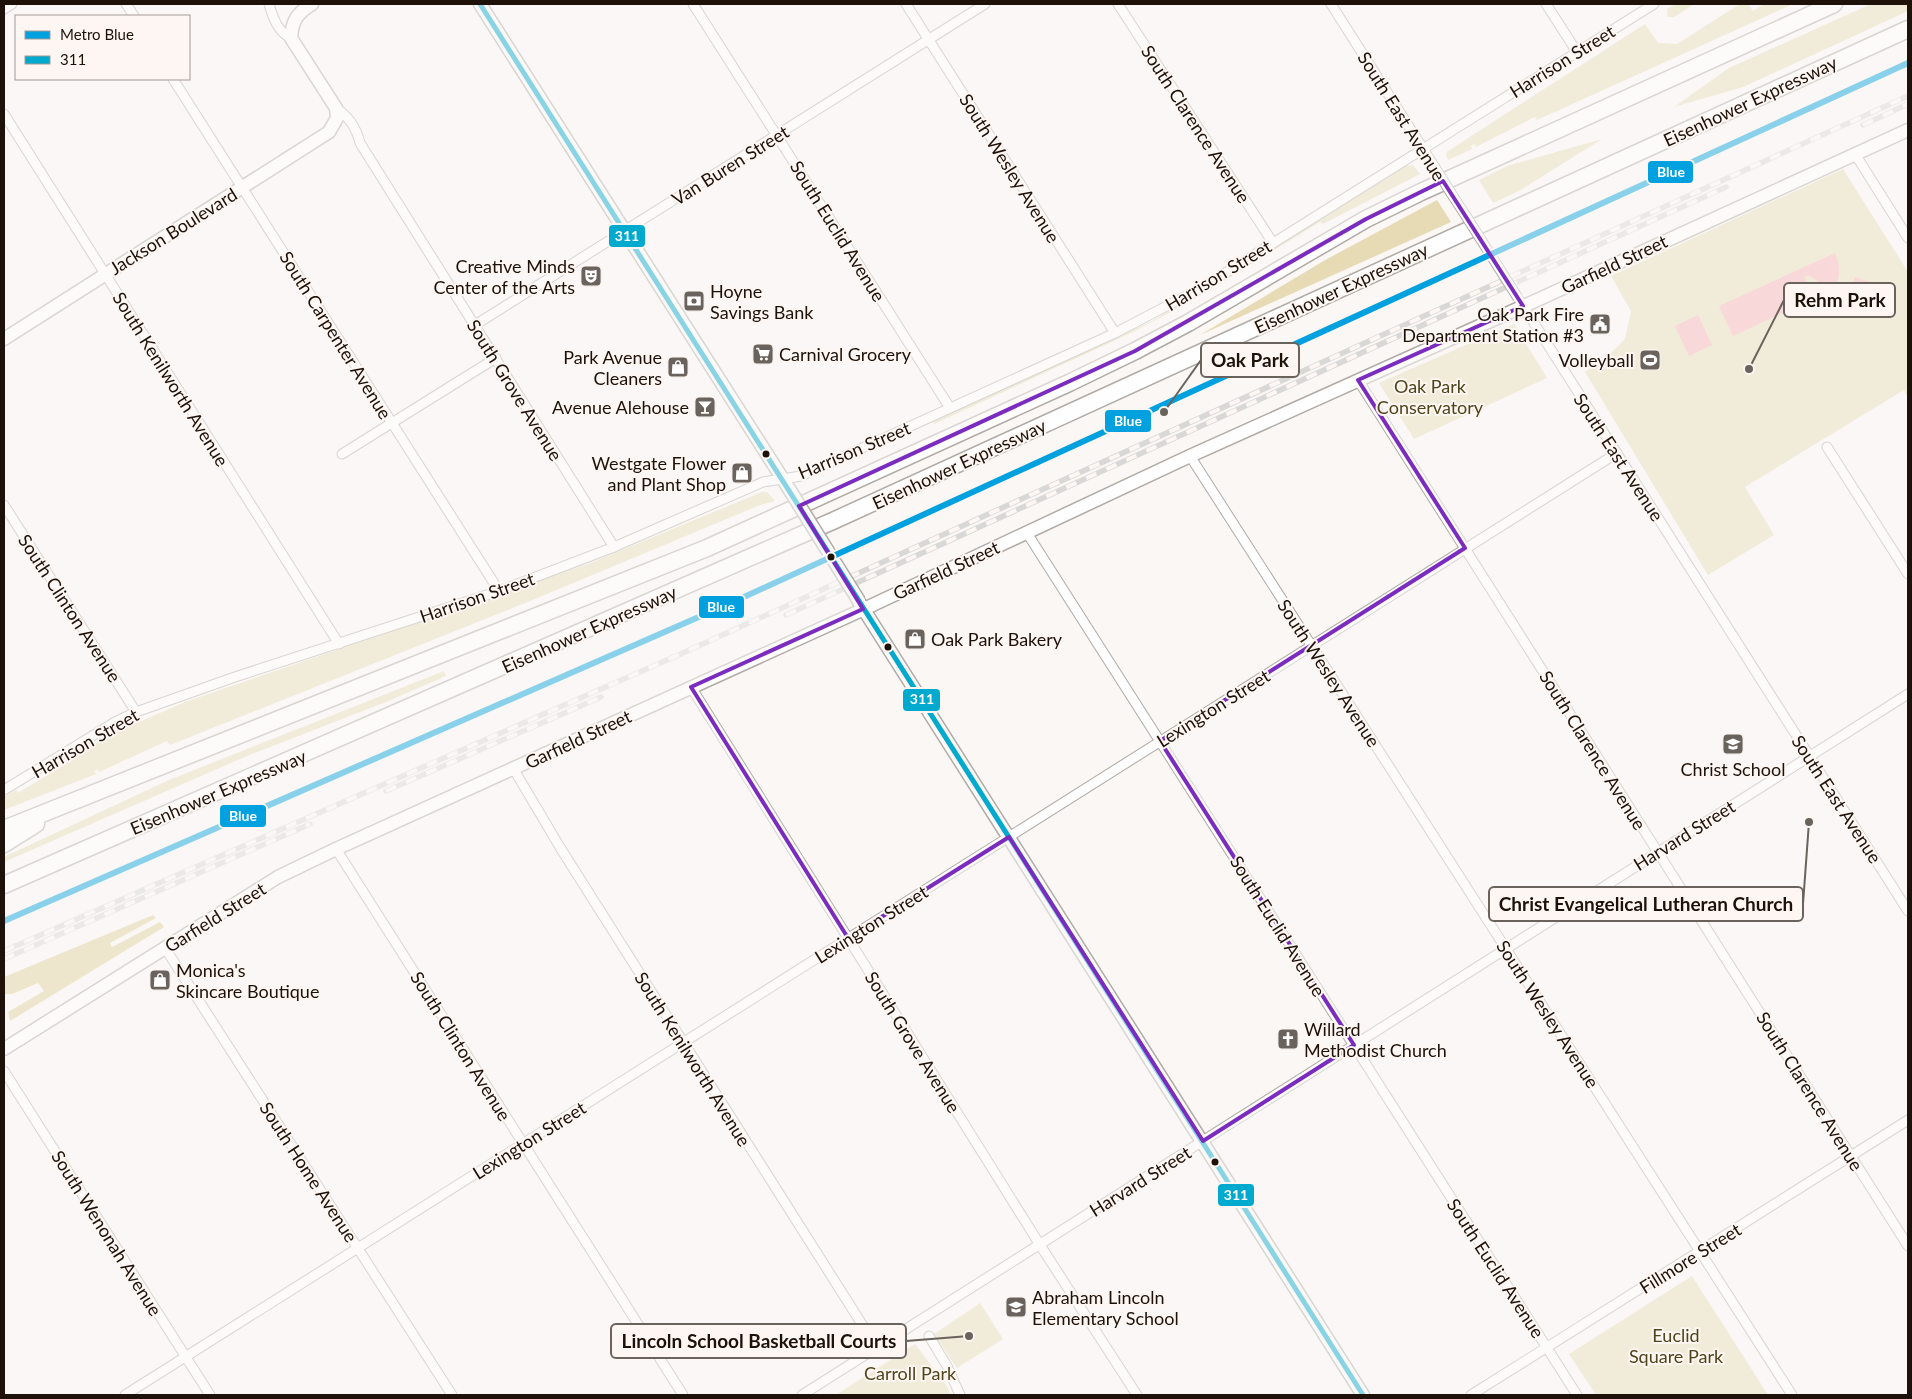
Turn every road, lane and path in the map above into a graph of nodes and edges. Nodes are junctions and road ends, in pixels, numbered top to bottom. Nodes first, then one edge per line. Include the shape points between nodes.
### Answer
1 (12, 4) edge
2 (126, 4) edge
3 (269, 4) edge
4 (312, 4) edge
5 (480, 4) edge
6 (693, 4) edge
7 (906, 4) edge
8 (986, 4) edge
9 (1118, 4) edge
10 (1331, 4) edge
11 (1546, 4) edge
12 (1654, 4) edge
13 (1834, 4) edge
14 (4, 9) edge
15 (133, 15) edge
16 (1908, 29) edge
17 (292, 32) junction
18 (929, 40) junction
19 (1576, 52) junction
20 (174, 80) edge
21 (337, 113) junction
22 (4, 114) edge
23 (1908, 130) edge
24 (777, 135) junction
25 (1423, 148) junction
26 (1855, 154) junction
27 (242, 187) junction
28 (625, 231) junction
29 (1908, 238) edge
30 (1273, 243) junction
31 (105, 274) junction
32 (1521, 302) junction
33 (475, 325) junction
34 (1115, 333) junction
35 (4, 339) edge
36 (496, 358) junction
37 (1358, 380) junction
38 (950, 408) junction
39 (392, 423) junction
40 (1827, 447) dead end
41 (1616, 453) junction
42 (342, 454) dead end
43 (1190, 456) junction
44 (782, 478) junction
45 (4, 505) edge
46 (1027, 533) junction
47 (614, 547) junction
48 (1465, 548) junction
49 (1908, 574) edge
50 (499, 591) junction
51 (861, 605) junction
52 (339, 644) junction
53 (1312, 645) junction
54 (691, 687) junction
55 (1908, 694) edge
56 (136, 712) junction
57 (1160, 741) junction
58 (1809, 756) junction
59 (513, 768) junction
60 (4, 790) edge
61 (69, 803) junction
62 (4, 829) edge
63 (1009, 837) junction
64 (4, 844) edge
65 (336, 849) junction
66 (1658, 852) junction
67 (4, 885) edge
68 (1908, 911) edge
69 (848, 938) junction
70 (165, 948) junction
71 (1506, 949) junction
72 (683, 1043) junction
73 (1354, 1045) junction
74 (4, 1049) edge
75 (4, 1070) edge
76 (1908, 1120) edge
77 (1203, 1141) junction
78 (523, 1144) junction
79 (1851, 1156) junction
80 (1040, 1244) junction
81 (1908, 1246) edge
82 (358, 1248) junction
83 (1700, 1252) junction
84 (928, 1336) dead end
85 (877, 1348) junction
86 (1546, 1348) junction
87 (186, 1357) junction
88 (125, 1395) edge
89 (210, 1395) edge
90 (452, 1395) edge
91 (683, 1395) edge
92 (802, 1395) edge
93 (960, 1395) edge
94 (1137, 1395) edge
95 (1363, 1395) edge
96 (1471, 1395) edge
97 (1577, 1395) edge
98 (1792, 1395) edge

1 - 14 street
2 - 15 street
3 - 17 street, South Grove Avenue via 279,28 285,35
4 - 17 street via 300,12
5 - 28 street
6 - 24 street, South Euclid Avenue
7 - 18 street, South Wesley Avenue
8 - 18 street, Van Buren Street
9 - 30 street, South Clarence Avenue
10 - 25 street, South East Avenue
11 - 19 street
12 - 19 street, Harrison Street
13 - 61 highway, Eisenhower Expressway via 1421,192 1127,355 707,548
16 - 67 highway, Eisenhower Expressway via 835,520
17 - 21 street, South Grove Avenue
18 - 24 street, Van Buren Street
18 - 34 street, South Wesley Avenue
19 - 25 street, Harrison Street
20 - 27 street, South Carpenter Avenue
21 - 27 street, Jackson Boulevard via 329,132
21 - 33 street, South Grove Avenue via 348,116 360,143
22 - 31 street, South Kenilworth Avenue
23 - 26 street, Garfield Street
24 - 28 street, Van Buren Street
24 - 38 street, South Euclid Avenue
25 - 30 street, Harrison Street
25 - 32 street, South East Avenue, bridge
26 - 29 street
26 - 32 street, Garfield Street
27 - 31 street, Jackson Boulevard
27 - 39 street, South Carpenter Avenue
28 - 33 street, Van Buren Street
28 - 44 street
30 - 34 street, Harrison Street via 1203,287
31 - 35 street, Jackson Boulevard
31 - 52 street, South Kenilworth Avenue
32 - 37 street, Garfield Street
32 - 41 street, South East Avenue
33 - 36 street, South Grove Avenue
34 - 38 street, Harrison Street
36 - 39 street
36 - 47 street, South Grove Avenue
37 - 43 street, Garfield Street
37 - 48 street, South Clarence Avenue
38 - 44 street, Harrison Street via 801,476
39 - 42 street
39 - 50 street, South Carpenter Avenue
40 - 49 street
41 - 48 street, Lexington Street
41 - 58 street, South East Avenue
43 - 46 street, Garfield Street
43 - 53 street, South Wesley Avenue
44 - 47 street, Harrison Street via 764,482
44 - 51 street, bridge
45 - 56 street, South Clinton Avenue
46 - 51 street, Garfield Street
46 - 57 street, South Euclid Avenue
47 - 50 street, Harrison Street
48 - 53 street, Lexington Street
48 - 66 street, South Clarence Avenue
50 - 52 street, Harrison Street
51 - 54 street, Garfield Street
51 - 63 street
52 - 56 street, Harrison Street
53 - 57 street, Lexington Street
53 - 71 street, South Wesley Avenue
54 - 59 street, Garfield Street
54 - 69 street, South Grove Avenue
55 - 58 street, Harvard Street
56 - 60 street, Harrison Street
57 - 63 street, Lexington Street
57 - 73 street, South Euclid Avenue
58 - 66 street, Harvard Street
58 - 68 street, South East Avenue
59 - 65 street, Garfield Street
59 - 72 street, South Kenilworth Avenue
61 - 62 highway, Eisenhower Expressway
61 - 64 highway
63 - 69 street, Lexington Street
63 - 77 street
65 - 70 street, Garfield Street via 278,877
65 - 78 street, South Clinton Avenue
66 - 71 street, Harvard Street
66 - 79 street, South Clarence Avenue
69 - 72 street, Lexington Street
69 - 80 street, South Grove Avenue
70 - 74 street, Garfield Street
70 - 82 street, South Home Avenue
71 - 73 street, Harvard Street
71 - 83 street, South Wesley Avenue
72 - 78 street, Lexington Street
72 - 85 street, South Kenilworth Avenue
73 - 77 street, Harvard Street
73 - 86 street, South Euclid Avenue
75 - 87 street, South Wenonah Avenue
76 - 79 street, Fillmore Street
77 - 80 street, Harvard Street
77 - 95 street
78 - 82 street, Lexington Street
78 - 91 street, South Clinton Avenue
79 - 81 street, South Clarence Avenue
79 - 83 street, Fillmore Street
80 - 85 street, Harvard Street
80 - 94 street, South Grove Avenue
82 - 87 street, Lexington Street
82 - 90 street, South Home Avenue
83 - 86 street, Fillmore Street
83 - 98 street, South Wesley Avenue
84 - 93 street
85 - 92 street, Harvard Street
86 - 96 street, Fillmore Street
86 - 97 street, South Euclid Avenue
87 - 88 street, Lexington Street
87 - 89 street, South Wenonah Avenue

